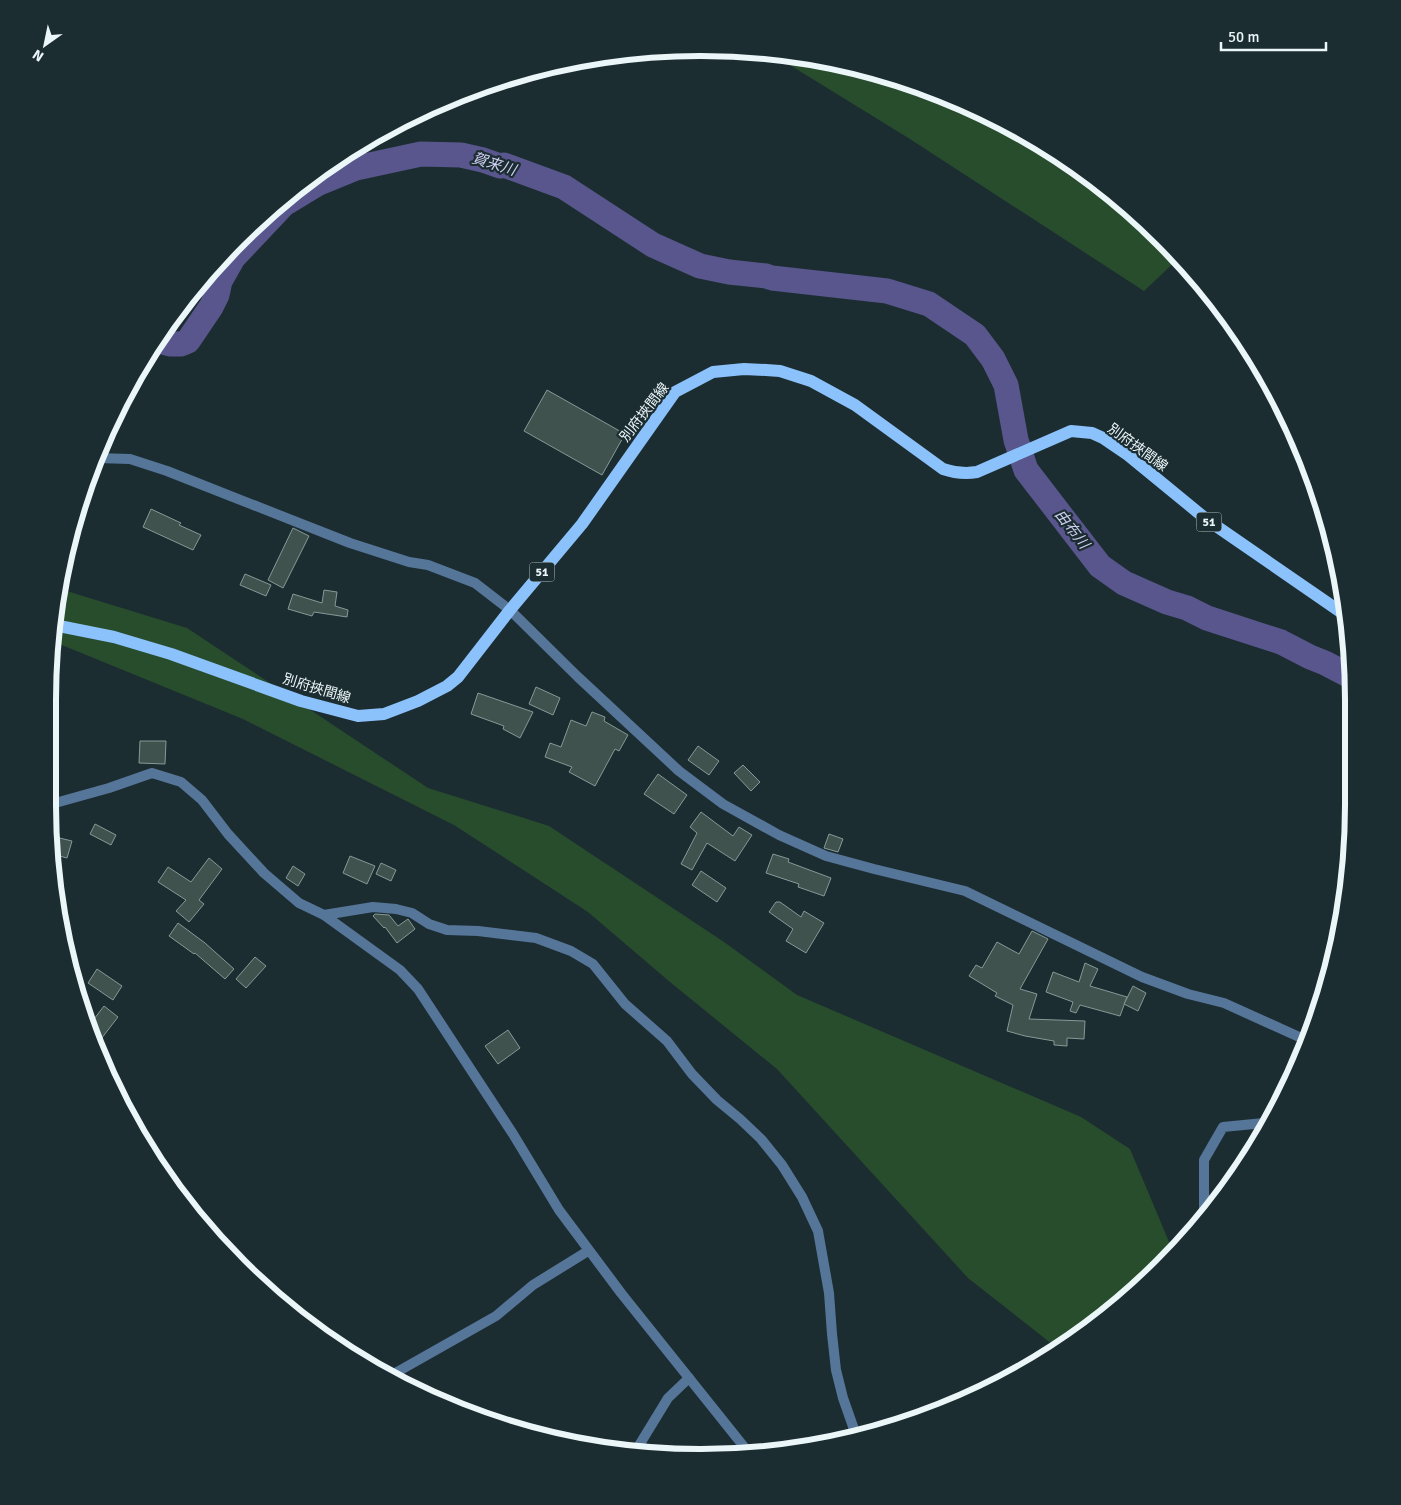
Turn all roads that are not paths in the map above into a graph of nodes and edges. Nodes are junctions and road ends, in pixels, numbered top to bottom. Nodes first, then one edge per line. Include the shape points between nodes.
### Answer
1 (103, 458) edge
2 (510, 610) junction
3 (1338, 610) edge
4 (61, 626) edge
5 (56, 803) edge
6 (324, 915) junction
7 (1301, 1038) edge
8 (1260, 1123) edge
9 (1204, 1206) edge
10 (588, 1251) junction
11 (397, 1372) edge
12 (688, 1378) junction
13 (854, 1430) edge
14 (639, 1445) edge
15 (744, 1447) edge

1 - 2 street via 130,459 167,471 350,542 428,565 475,583
2 - 3 main road, 別府挾間線 / 51 via 582,524 675,392 713,372 744,369 780,371 811,381 856,405 943,469 952,472 977,472 1071,431 1092,433 1128,455 1206,519
2 - 4 main road, 別府挾間線 / 51 via 458,677 447,686 418,702 384,714 358,716 301,701 172,654 114,637
2 - 7 street via 678,771 723,804 779,835 826,856 965,891 1142,977 1224,1003
5 - 6 street via 152,773 181,782 202,800 264,873 299,903
6 - 10 street via 400,970 418,989
6 - 13 street via 373,907 396,908 447,930 536,938 571,951 593,964 625,1004 667,1041 692,1074 761,1139 802,1197 818,1231 829,1293 836,1370
8 - 9 street via 1223,1127 1204,1160
10 - 11 street via 533,1285 496,1316
10 - 12 street
12 - 14 street via 668,1398
12 - 15 street

